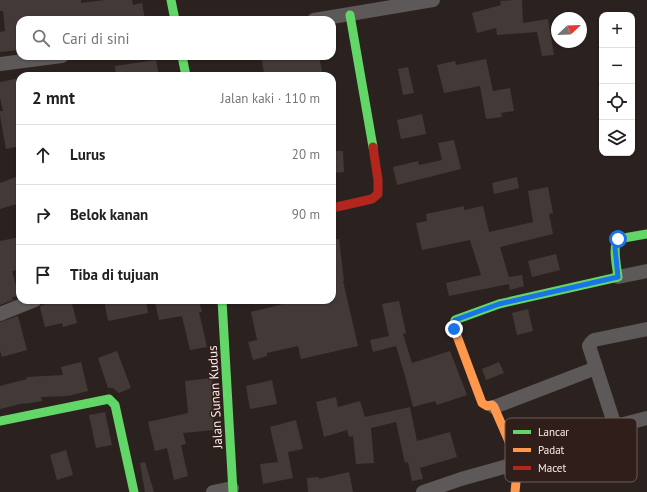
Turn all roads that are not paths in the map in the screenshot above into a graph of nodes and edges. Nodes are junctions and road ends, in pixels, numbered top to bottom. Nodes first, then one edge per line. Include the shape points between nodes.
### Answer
1 (171, 0) edge
2 (433, 0) edge
3 (350, 15) junction
4 (174, 16) edge
5 (336, 17) edge
6 (31, 60) edge
7 (183, 60) edge
8 (0, 64) edge
9 (185, 72) edge
10 (336, 207) edge
11 (647, 234) edge
12 (647, 271) edge
13 (618, 277) junction
14 (25, 304) edge
15 (222, 304) edge
16 (0, 314) edge
17 (647, 329) edge
18 (596, 368) junction
19 (494, 407) junction
20 (612, 418) edge
21 (647, 418) edge
22 (637, 420) edge
23 (0, 421) edge
24 (505, 432) edge
25 (505, 467) edge
26 (516, 482) edge
27 (233, 490) edge
28 (134, 492) edge
29 (212, 492) edge
30 (423, 492) edge
31 (515, 492) edge

1 - 4 street
2 - 3 street
3 - 5 street
3 - 10 street via 374,151 378,194 372,199
6 - 8 street
7 - 9 street
11 - 13 street via 616,241
12 - 13 street
13 - 19 street via 499,304 455,320 454,329 482,404
14 - 16 street
15 - 27 street, Jalan Sunan Kudus
17 - 18 street via 590,343
18 - 19 street
18 - 20 street
19 - 24 street
21 - 22 street
23 - 28 street via 108,399 115,405
25 - 30 street
26 - 31 street
27 - 29 street

